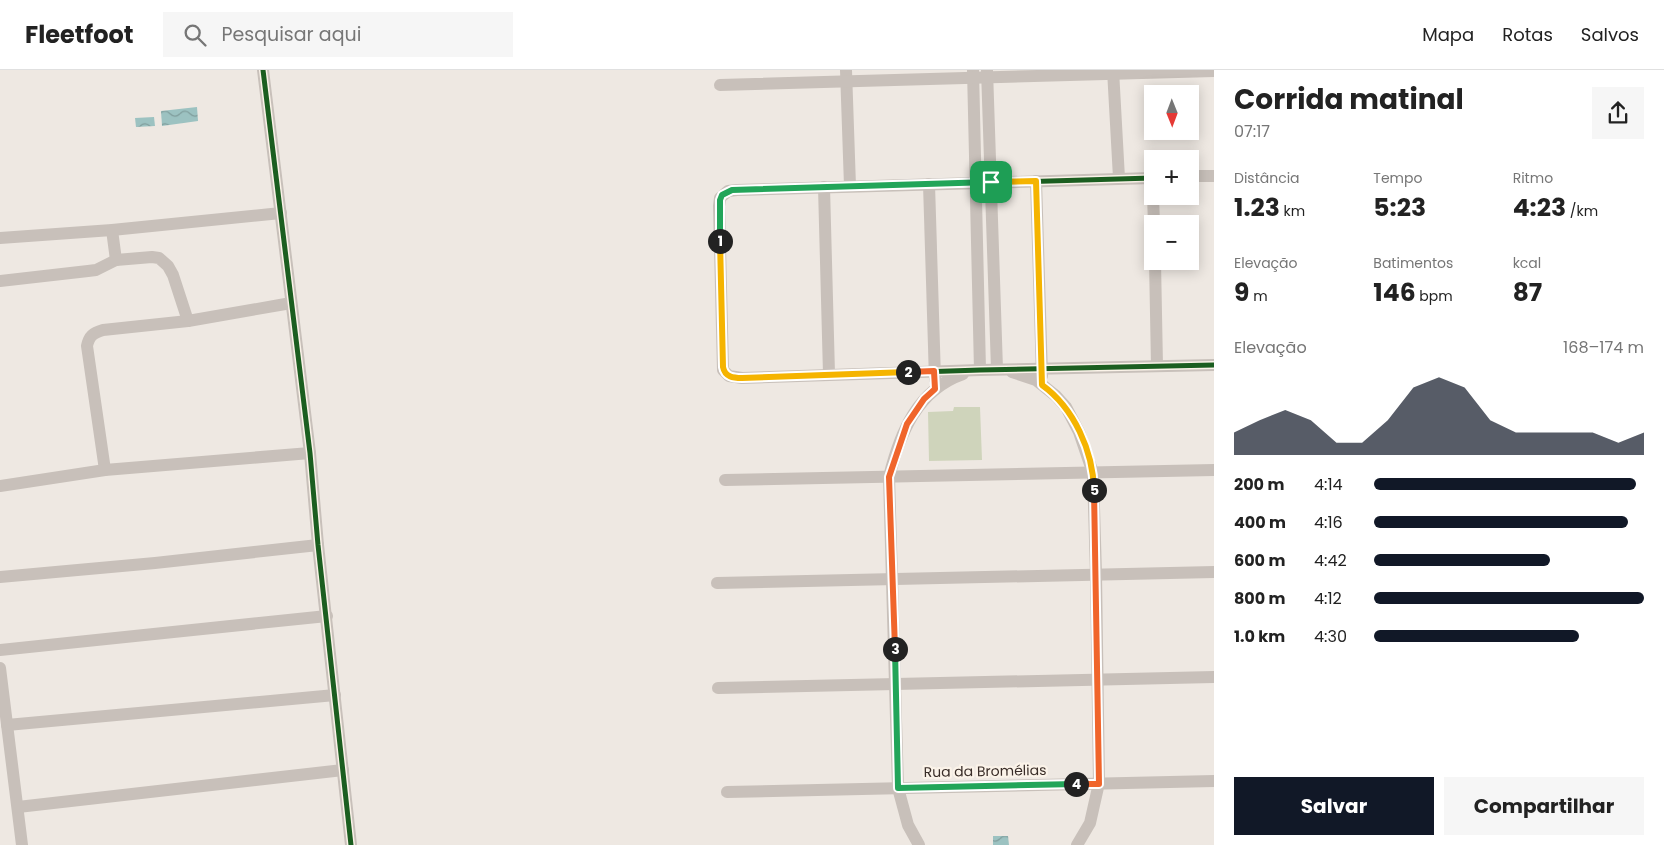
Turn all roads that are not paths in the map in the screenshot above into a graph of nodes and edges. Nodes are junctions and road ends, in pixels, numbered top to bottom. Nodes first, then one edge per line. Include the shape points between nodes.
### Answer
1 (263, 70) edge
2 (1214, 71) edge
3 (1114, 72) edge
4 (973, 74) edge
5 (987, 74) edge
6 (846, 76) edge
7 (720, 85) dead end
8 (1199, 176) edge
9 (1214, 176) edge
10 (1119, 178) junction
11 (1144, 178) edge
12 (1036, 181) junction
13 (991, 182) junction
14 (976, 183) junction
15 (929, 184) junction
16 (850, 186) junction
17 (824, 187) junction
18 (281, 213) junction
19 (112, 230) junction
20 (0, 238) edge
21 (116, 260) junction
22 (1154, 270) edge
23 (0, 281) edge
24 (291, 303) junction
25 (188, 321) junction
26 (1214, 365) edge
27 (1157, 366) junction
28 (1042, 368) junction
29 (998, 369) junction
30 (980, 370) junction
31 (934, 371) junction
32 (829, 374) junction
33 (1042, 385) junction
34 (935, 389) junction
35 (310, 453) junction
36 (105, 470) junction
37 (1214, 470) edge
38 (1093, 473) junction
39 (889, 477) junction
40 (725, 480) dead end
41 (0, 486) edge
42 (318, 545) junction
43 (1214, 572) edge
44 (1096, 574) junction
45 (0, 577) edge
46 (892, 579) junction
47 (717, 583) dead end
48 (327, 616) junction
49 (0, 650) edge
50 (0, 668) edge
51 (1214, 677) edge
52 (1098, 679) junction
53 (1, 683) edge
54 (896, 684) junction
55 (718, 688) dead end
56 (335, 695) junction
57 (5, 734) edge
58 (343, 770) junction
59 (1214, 781) edge
60 (1099, 784) junction
61 (898, 788) junction
62 (727, 792) dead end
63 (18, 807) junction
64 (22, 845) edge
65 (351, 845) edge
66 (920, 845) edge
67 (1077, 845) edge

1 - 18 street
2 - 3 street
3 - 5 street
3 - 10 street
4 - 5 street
4 - 6 street
4 - 14 street
5 - 13 street
6 - 7 street
6 - 16 street
8 - 9 street
10 - 11 street
10 - 12 street
12 - 13 street
12 - 28 street
13 - 14 street
13 - 29 street
14 - 15 street
14 - 30 street
15 - 16 street
15 - 31 street
16 - 17 street
17 - 32 street
17 - 32 street via 737,190 728,191 720,198 723,361 724,372 736,378
18 - 19 street
18 - 24 street
19 - 20 street
19 - 21 street
21 - 23 street via 96,270
21 - 25 street via 152,257 164,262 173,275
22 - 27 street
24 - 25 street
24 - 35 street
25 - 36 street via 103,330 88,339
26 - 27 street
27 - 28 street
28 - 29 street
28 - 33 street
29 - 30 street
29 - 33 street via 1036,380
30 - 31 street
30 - 34 street via 954,377
31 - 32 street
31 - 34 street
33 - 38 street via 1056,396 1074,421
34 - 39 street via 907,424
35 - 36 street
35 - 42 street
36 - 41 street
37 - 38 street
38 - 39 street
38 - 44 street
39 - 40 street
39 - 46 street
42 - 45 street
42 - 48 street
43 - 44 street
44 - 46 street
44 - 52 street
46 - 47 street
46 - 54 street
48 - 49 street
48 - 56 street
50 - 53 street
51 - 52 street
52 - 54 street
52 - 60 street
53 - 57 street
54 - 55 street
54 - 61 street
56 - 57 street
56 - 58 street
57 - 63 street
58 - 63 street
58 - 65 street
59 - 60 street, Rua da Bromélias
60 - 61 street, Rua da Bromélias
60 - 67 street via 1090,823
61 - 62 street, Rua da Bromélias
61 - 66 street via 908,825
63 - 64 street

